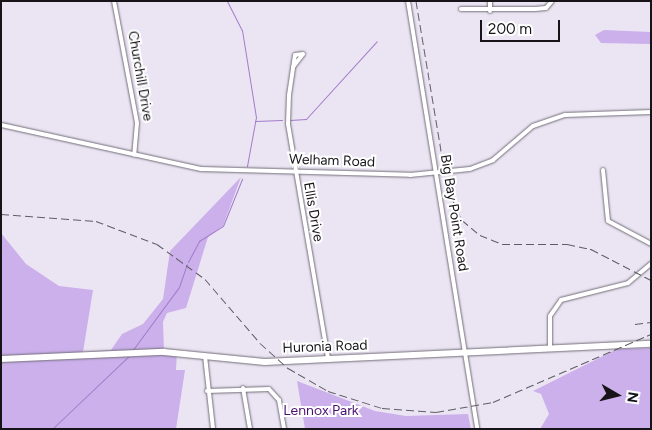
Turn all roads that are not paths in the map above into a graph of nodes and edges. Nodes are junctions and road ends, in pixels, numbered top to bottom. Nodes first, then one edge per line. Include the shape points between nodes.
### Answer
1 (114, 1) edge
2 (408, 1) edge
3 (490, 1) edge
4 (552, 1) edge
5 (460, 9) dead end
6 (490, 10) junction
7 (293, 67) dead end
8 (651, 112) edge
9 (1, 125) edge
10 (134, 155) junction
11 (295, 170) junction
12 (603, 170) dead end
13 (436, 173) junction
14 (651, 244) edge
15 (651, 264) edge
16 (651, 344) edge
17 (550, 350) junction
18 (464, 353) junction
19 (205, 356) junction
20 (1, 359) edge
21 (328, 359) junction
22 (242, 388) junction
23 (207, 391) junction
24 (213, 429) edge
25 (250, 429) edge
26 (284, 429) edge
27 (477, 429) edge

1 - 10 street, Churchill Drive via 137,123
2 - 13 street, Big Bay Point Road
3 - 6 street
4 - 6 street via 546,8
5 - 6 street
7 - 11 street, Ellis Drive via 288,124
8 - 13 street, Welham Road via 572,114 547,120 520,135 493,160 460,172
9 - 10 street, Welham Road
10 - 11 street, Welham Road via 229,172
11 - 13 street, Welham Road
11 - 21 street, Ellis Drive
12 - 14 street via 608,221
13 - 18 street, Big Bay Point Road
15 - 17 street via 628,283 561,300 550,316
16 - 17 main road, Huronia Road
17 - 18 main road, Huronia Road
18 - 21 main road, Huronia Road
18 - 27 street, Big Bay Point Road
19 - 20 main road, Huronia Road via 164,352
19 - 21 main road, Huronia Road via 265,362
19 - 23 street
22 - 23 street
22 - 25 street
22 - 26 street via 275,393
23 - 24 street

